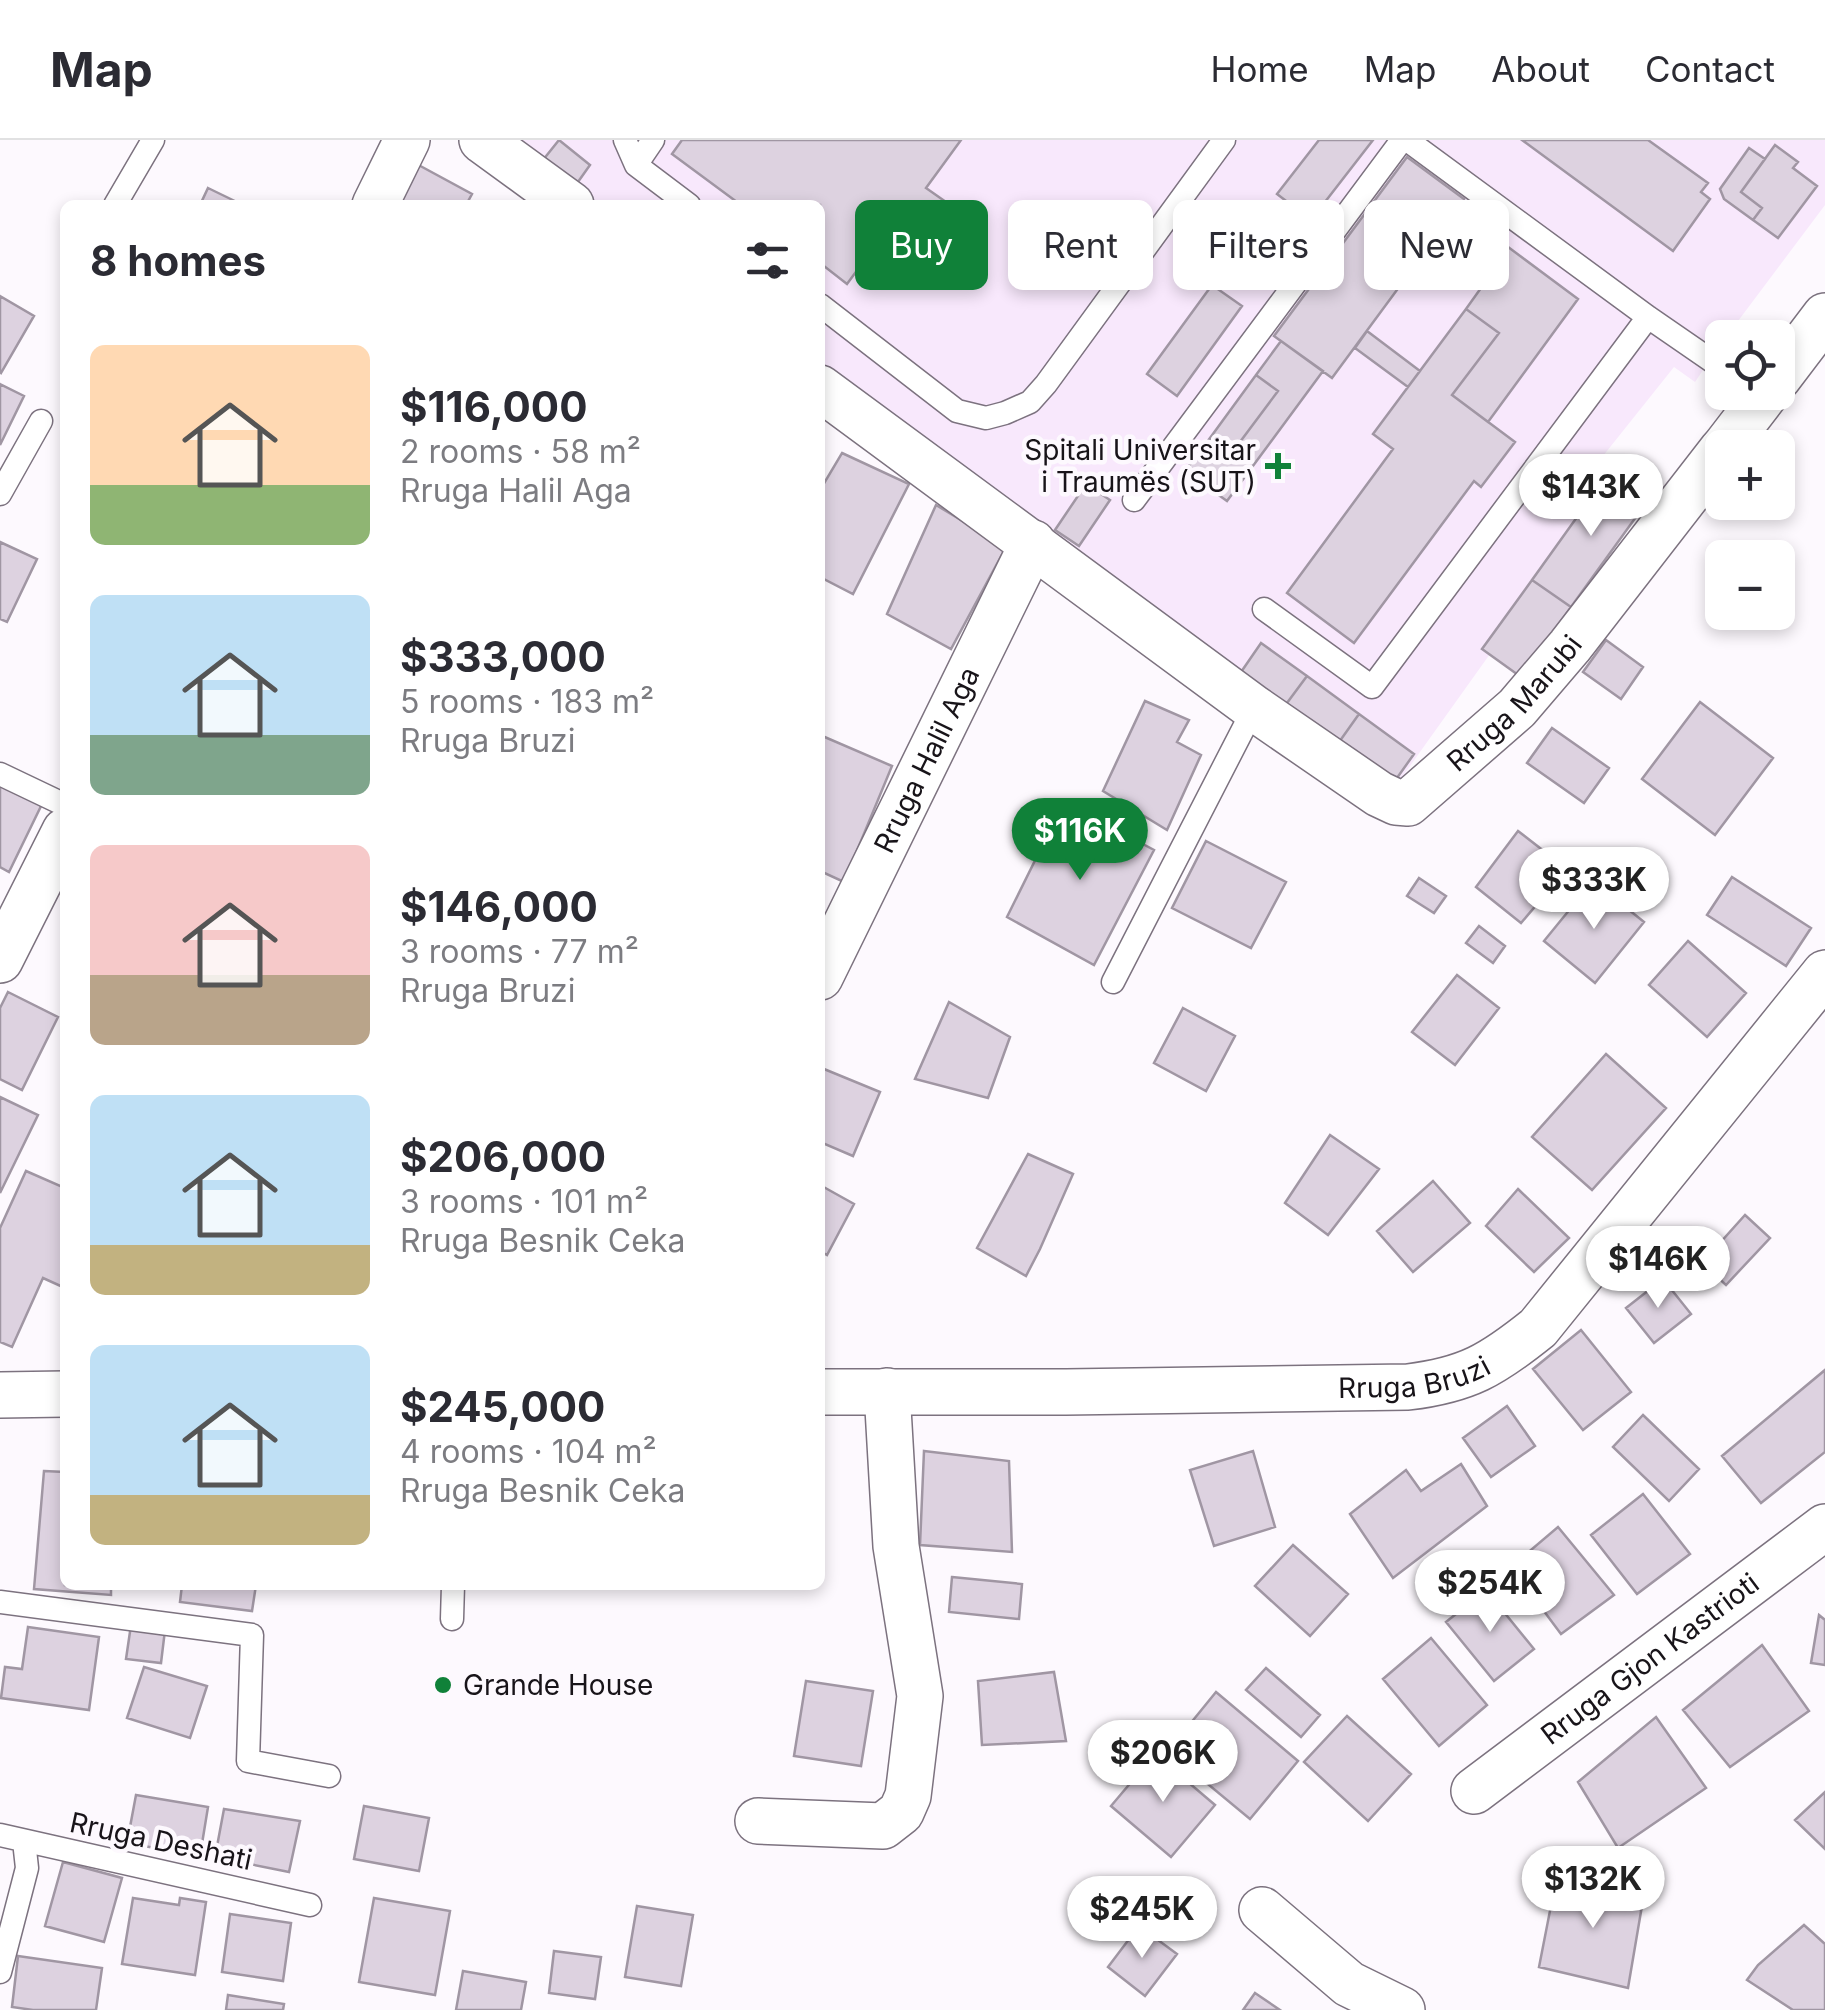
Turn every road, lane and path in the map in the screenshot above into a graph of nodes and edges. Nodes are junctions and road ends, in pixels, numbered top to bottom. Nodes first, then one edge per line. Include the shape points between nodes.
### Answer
1 (152, 140) edge
2 (407, 140) edge
3 (482, 140) edge
4 (624, 140) edge
5 (654, 140) edge
6 (1224, 140) edge
7 (1405, 140) edge
8 (636, 165) junction
9 (118, 200) edge
10 (377, 200) edge
11 (564, 200) edge
12 (682, 200) edge
13 (825, 308) edge
14 (1825, 316) edge
15 (1648, 318) junction
16 (1795, 354) edge
17 (1705, 357) edge
18 (825, 392) edge
19 (41, 422) dead end
20 (1705, 472) edge
21 (0, 494) edge
22 (1134, 500) dead end
23 (1033, 543) junction
24 (1264, 609) dead end
25 (1254, 708) junction
26 (0, 774) edge
27 (60, 802) edge
28 (60, 841) edge
29 (0, 960) edge
30 (825, 967) edge
31 (1825, 973) edge
32 (1112, 982) dead end
33 (59, 1382) edge
34 (887, 1390) junction
35 (825, 1392) edge
36 (0, 1395) edge
37 (1825, 1527) edge
38 (453, 1590) edge
39 (0, 1602) edge
40 (452, 1619) dead end
41 (329, 1776) dead end
42 (1474, 1791) dead end
43 (758, 1821) dead end
44 (0, 1835) edge
45 (24, 1842) junction
46 (310, 1904) dead end
47 (1262, 1910) dead end
48 (0, 1972) edge
49 (1402, 2010) edge

1 - 9 lane
2 - 10 street
3 - 11 street
4 - 8 lane
5 - 8 lane
6 - 13 lane via 1046,384 1030,402 1005,413 986,418 957,411
7 - 15 lane
7 - 22 lane
8 - 12 lane
14 - 16 street, Rruga Marubi
15 - 17 lane
15 - 24 lane via 1372,688
18 - 23 street, Rruga Marubi
19 - 21 lane
20 - 25 street, Rruga Marubi via 1516,708 1408,803 1379,794
23 - 25 street, Rruga Marubi
23 - 30 street, Rruga Halil Aga
25 - 32 lane
26 - 27 lane
28 - 29 street
31 - 34 street, Rruga Bruzi via 1538,1328 1476,1372 1408,1387
33 - 36 street
34 - 35 street, Rruga Bruzi
34 - 43 street via 896,1546 920,1696 908,1796 883,1826
37 - 42 street, Rruga Gjon Kastrioti
38 - 40 lane
39 - 41 lane via 252,1634 248,1762
44 - 45 lane, Rruga Deshati
45 - 46 lane, Rruga Deshati
45 - 48 lane via 27,1868
47 - 49 street via 1349,1984

